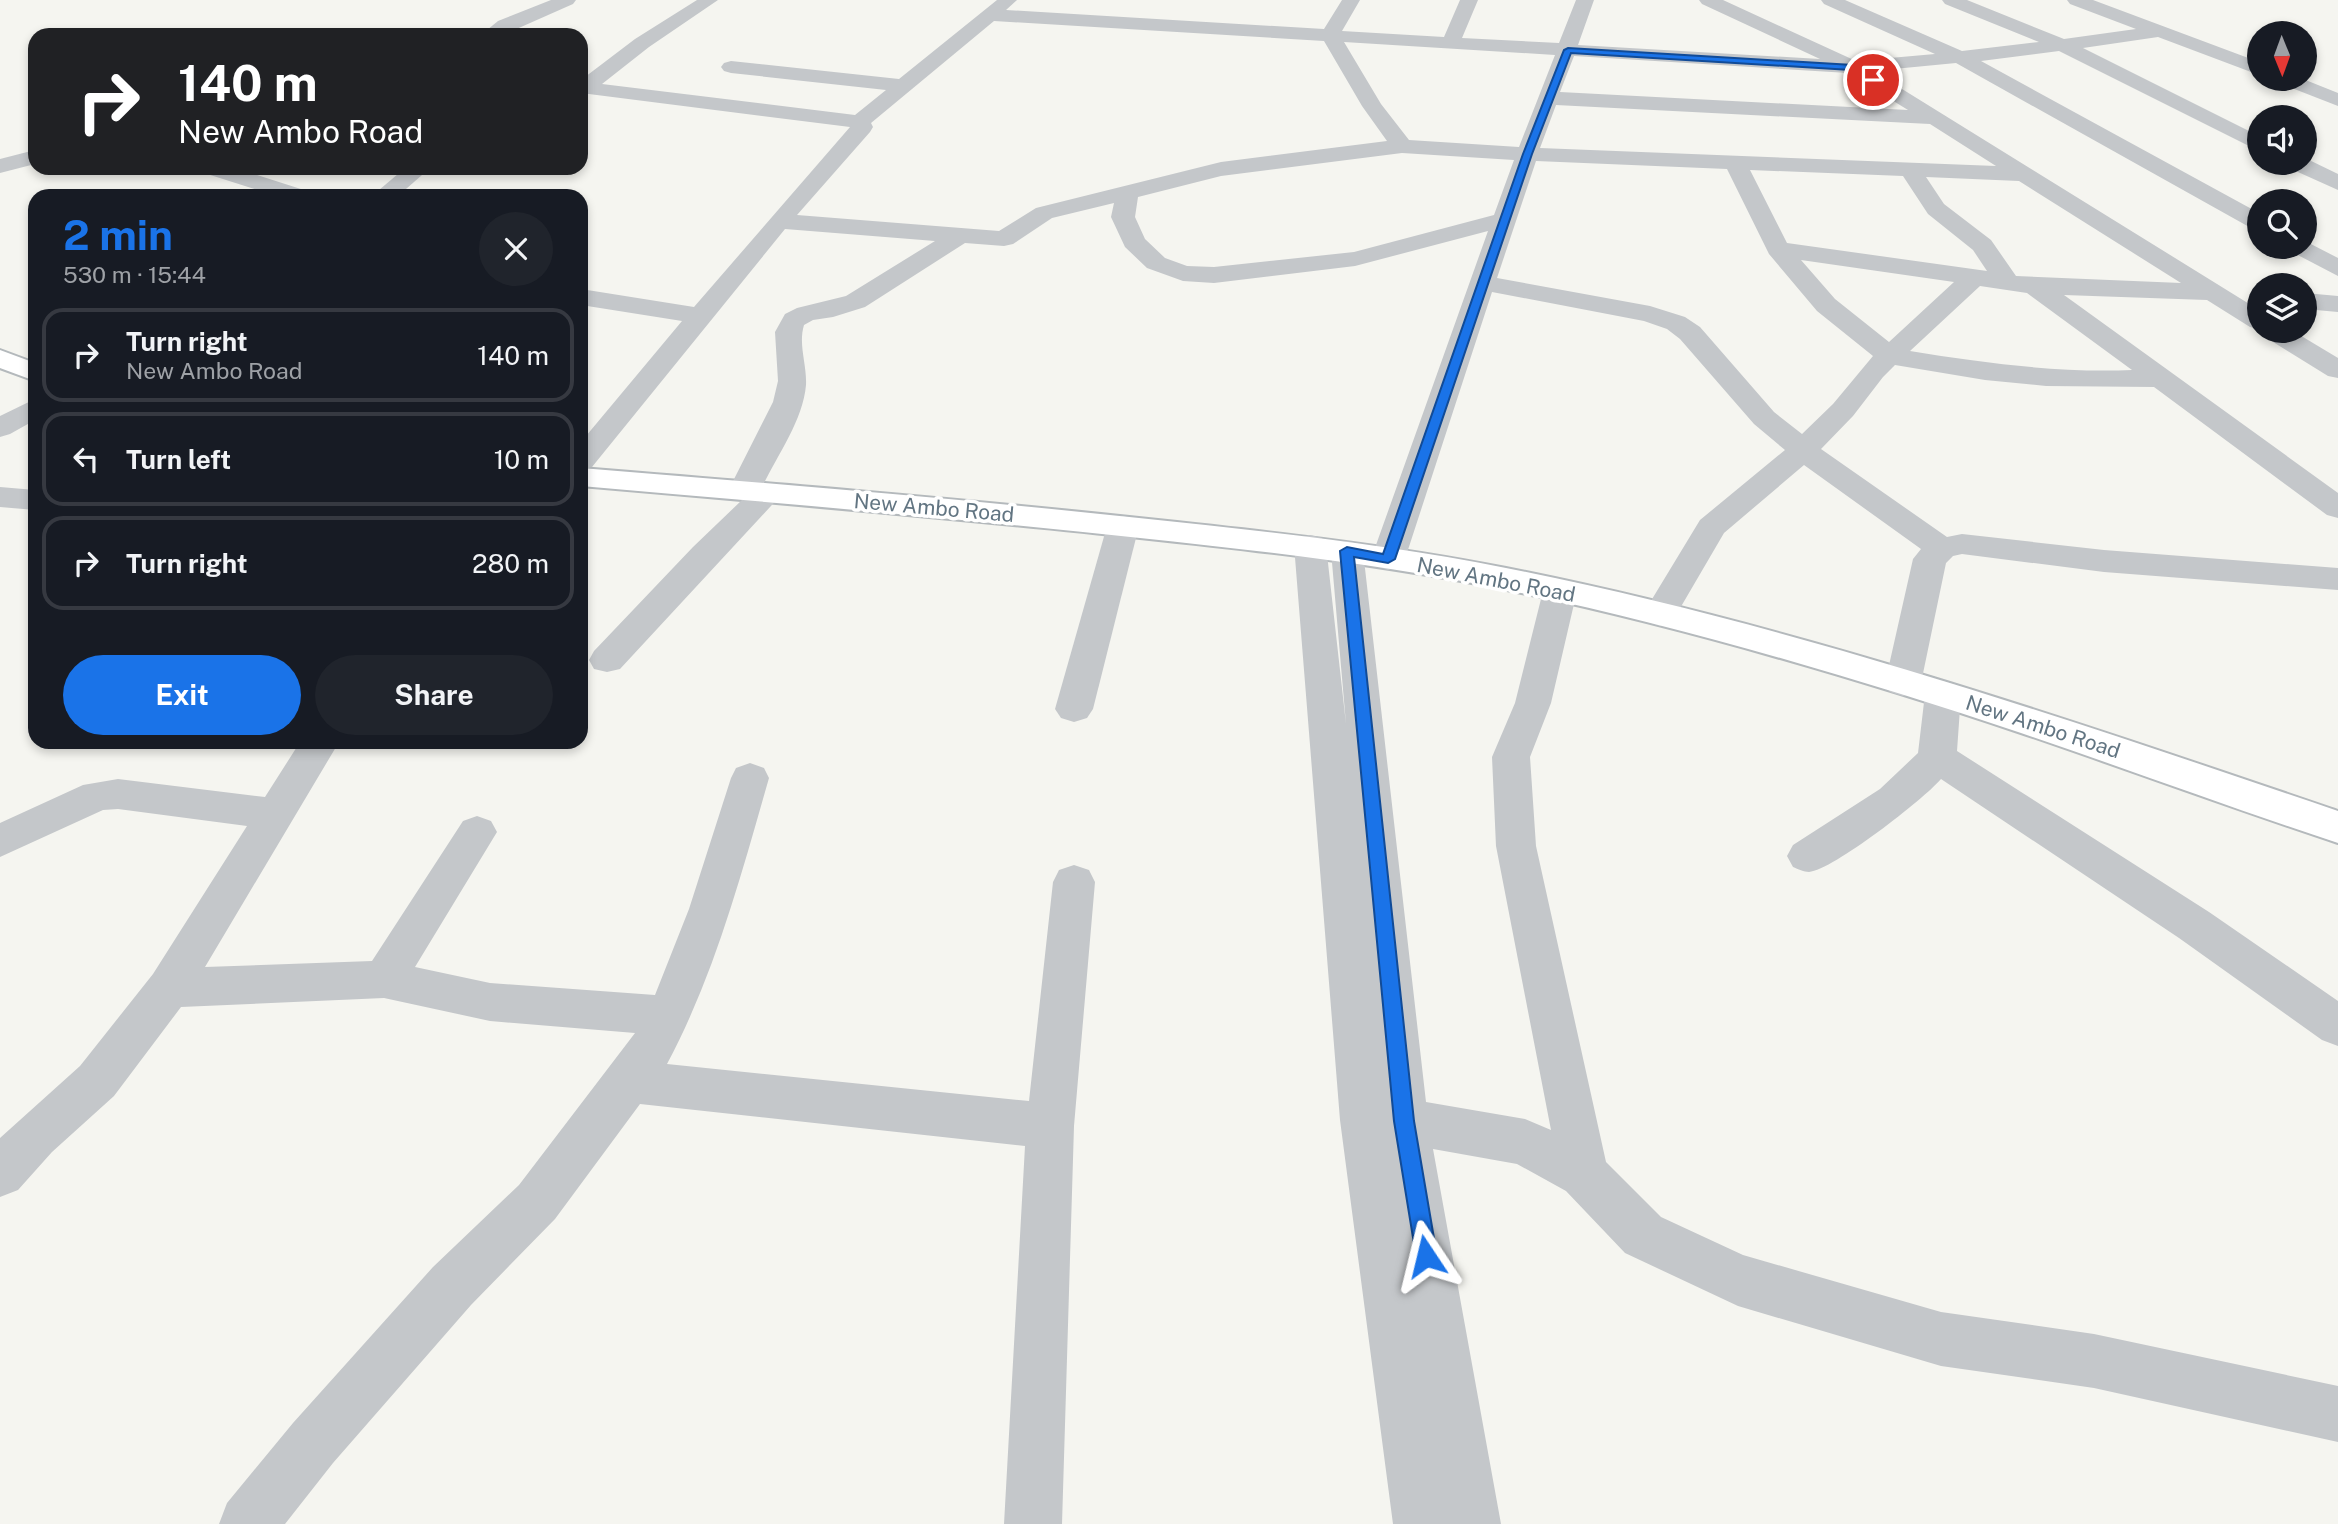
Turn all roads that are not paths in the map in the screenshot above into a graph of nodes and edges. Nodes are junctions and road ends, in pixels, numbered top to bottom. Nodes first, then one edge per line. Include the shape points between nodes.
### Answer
1 (567, 0) edge
2 (709, 0) edge
3 (1008, 0) edge
4 (1350, 0) edge
5 (1469, 0) edge
6 (1585, 0) edge
7 (1708, 0) edge
8 (1830, 0) edge
9 (1951, 0) edge
10 (2076, 0) edge
11 (2129, 0) edge
12 (1117, 4) dead end
13 (2111, 14) junction
14 (990, 15) junction
15 (1091, 21) junction
16 (500, 28) edge
17 (2157, 32) junction
18 (1329, 36) junction
19 (1451, 42) junction
20 (2063, 46) junction
21 (1568, 50) junction
22 (1961, 58) junction
23 (1701, 59) junction
24 (2247, 65) edge
25 (731, 67) dead end
26 (1853, 68) junction
27 (588, 83) edge
28 (904, 86) junction
29 (588, 88) edge
30 (2316, 91) edge
31 (1550, 98) junction
32 (2338, 100) edge
33 (1934, 118) junction
34 (860, 122) junction
35 (2247, 138) edge
36 (1402, 146) junction
37 (1527, 154) junction
38 (28, 159) edge
39 (1735, 163) junction
40 (0, 166) edge
41 (1910, 170) junction
42 (2317, 173) edge
43 (2021, 174) junction
44 (234, 175) edge
45 (410, 175) edge
46 (2338, 183) edge
47 (277, 189) edge
48 (393, 189) edge
49 (1127, 192) junction
50 (2247, 216) edge
51 (1504, 220) junction
52 (779, 221) junction
53 (958, 237) junction
54 (1779, 249) junction
55 (2317, 256) edge
56 (2338, 268) edge
57 (1974, 277) junction
58 (1483, 283) junction
59 (2008, 283) junction
60 (2035, 286) junction
61 (2214, 293) junction
62 (2247, 296) edge
63 (588, 298) edge
64 (2317, 302) edge
65 (2337, 304) edge
66 (2247, 314) edge
67 (700, 316) junction
68 (2294, 343) edge
69 (1890, 356) junction
70 (0, 358) edge
71 (28, 370) edge
72 (2338, 370) edge
73 (2161, 378) junction
74 (21, 411) edge
75 (0, 428) edge
76 (1802, 450) junction
77 (588, 452) edge
78 (588, 478) edge
79 (755, 492) junction
80 (0, 497) edge
81 (28, 499) edge
82 (2338, 508) edge
83 (1123, 526) junction
84 (1942, 549) junction
85 (1348, 552) junction
86 (2338, 579) edge
87 (1560, 591) junction
88 (1660, 614) junction
89 (607, 660) dead end
90 (1903, 683) junction
91 (1943, 694) junction
92 (1074, 709) dead end
93 (316, 749) edge
94 (1937, 757) junction
95 (751, 778) dead end
96 (277, 814) junction
97 (2338, 827) edge
98 (477, 832) dead end
99 (0, 841) edge
100 (1808, 856) dead end
101 (1074, 882) dead end
102 (384, 979) junction
103 (169, 988) junction
104 (669, 1016) junction
105 (2338, 1026) edge
106 (626, 1081) junction
107 (1384, 1121) junction
108 (1050, 1126) junction
109 (0, 1173) edge
110 (1584, 1174) junction
111 (2338, 1415) edge
112 (247, 1524) edge
113 (1033, 1524) edge
114 (1423, 1524) edge
115 (1472, 1524) edge

1 - 16 street
2 - 27 street
3 - 14 street
4 - 18 street
5 - 19 street
6 - 21 street
7 - 23 street
7 - 26 street
8 - 22 street
9 - 20 street
10 - 13 street
11 - 13 street
12 - 15 street
13 - 17 street
14 - 15 street
14 - 28 street
15 - 18 street
17 - 20 street
17 - 24 street
18 - 19 street
18 - 36 street
19 - 21 street
20 - 22 street
20 - 35 street
21 - 23 street
21 - 31 street
22 - 26 street
22 - 50 street
23 - 26 street
25 - 28 street
26 - 33 street
28 - 34 street
29 - 34 street
30 - 32 street
31 - 33 street
31 - 37 street
33 - 43 street
34 - 52 street via 862,127
36 - 37 street
36 - 49 street via 1221,169
37 - 39 street
37 - 51 street
38 - 40 street
39 - 41 street
39 - 54 street
41 - 43 street
41 - 59 street via 1936,209 1982,245
42 - 46 street
43 - 61 street
44 - 47 street
45 - 48 street
49 - 51 street via 1123,218 1133,242 1156,263 1183,273 1214,275 1356,259
49 - 53 street via 1044,214 1004,239
51 - 58 street
52 - 53 street
52 - 67 street
53 - 79 street via 863,299 799,317 791,324 792,386
54 - 57 street
54 - 69 street via 1826,305
55 - 56 street
57 - 59 street
57 - 69 street
58 - 76 street via 1650,314 1676,323 1764,418
58 - 85 street
59 - 60 street
60 - 61 street
60 - 73 street
61 - 62 street
61 - 66 street
63 - 67 street
64 - 65 street
67 - 77 street
68 - 72 street
69 - 73 street via 2046,378
69 - 76 street
70 - 71 main road
73 - 82 street
74 - 75 street
76 - 84 street
76 - 88 street via 1711,527
78 - 79 main road, New Ambo Road
79 - 83 main road, New Ambo Road
79 - 89 street
80 - 81 street
83 - 85 main road, New Ambo Road
83 - 92 street
84 - 86 street via 1962,544 2021,548 2104,561
84 - 90 street via 1930,559
85 - 87 main road, New Ambo Road
85 - 107 street
87 - 88 main road, New Ambo Road
87 - 110 street via 1533,703 1511,757 1516,846
88 - 90 main road, New Ambo Road
90 - 91 main road, New Ambo Road
91 - 94 street
91 - 97 main road, New Ambo Road
93 - 96 street
94 - 100 street via 1920,780
94 - 105 street via 2194,925
95 - 104 street via 710,909
96 - 99 street via 118,794 97,796
96 - 103 street
98 - 102 street
101 - 108 street
102 - 103 street
102 - 104 street via 490,1002
103 - 109 street via 97,1082
104 - 106 street via 646,1058
106 - 108 street
106 - 112 street via 537,1202 452,1286
107 - 110 street via 1525,1142
107 - 114 street
107 - 115 street
108 - 113 street
110 - 111 street via 1643,1235 1738,1280 1941,1339 2094,1361

